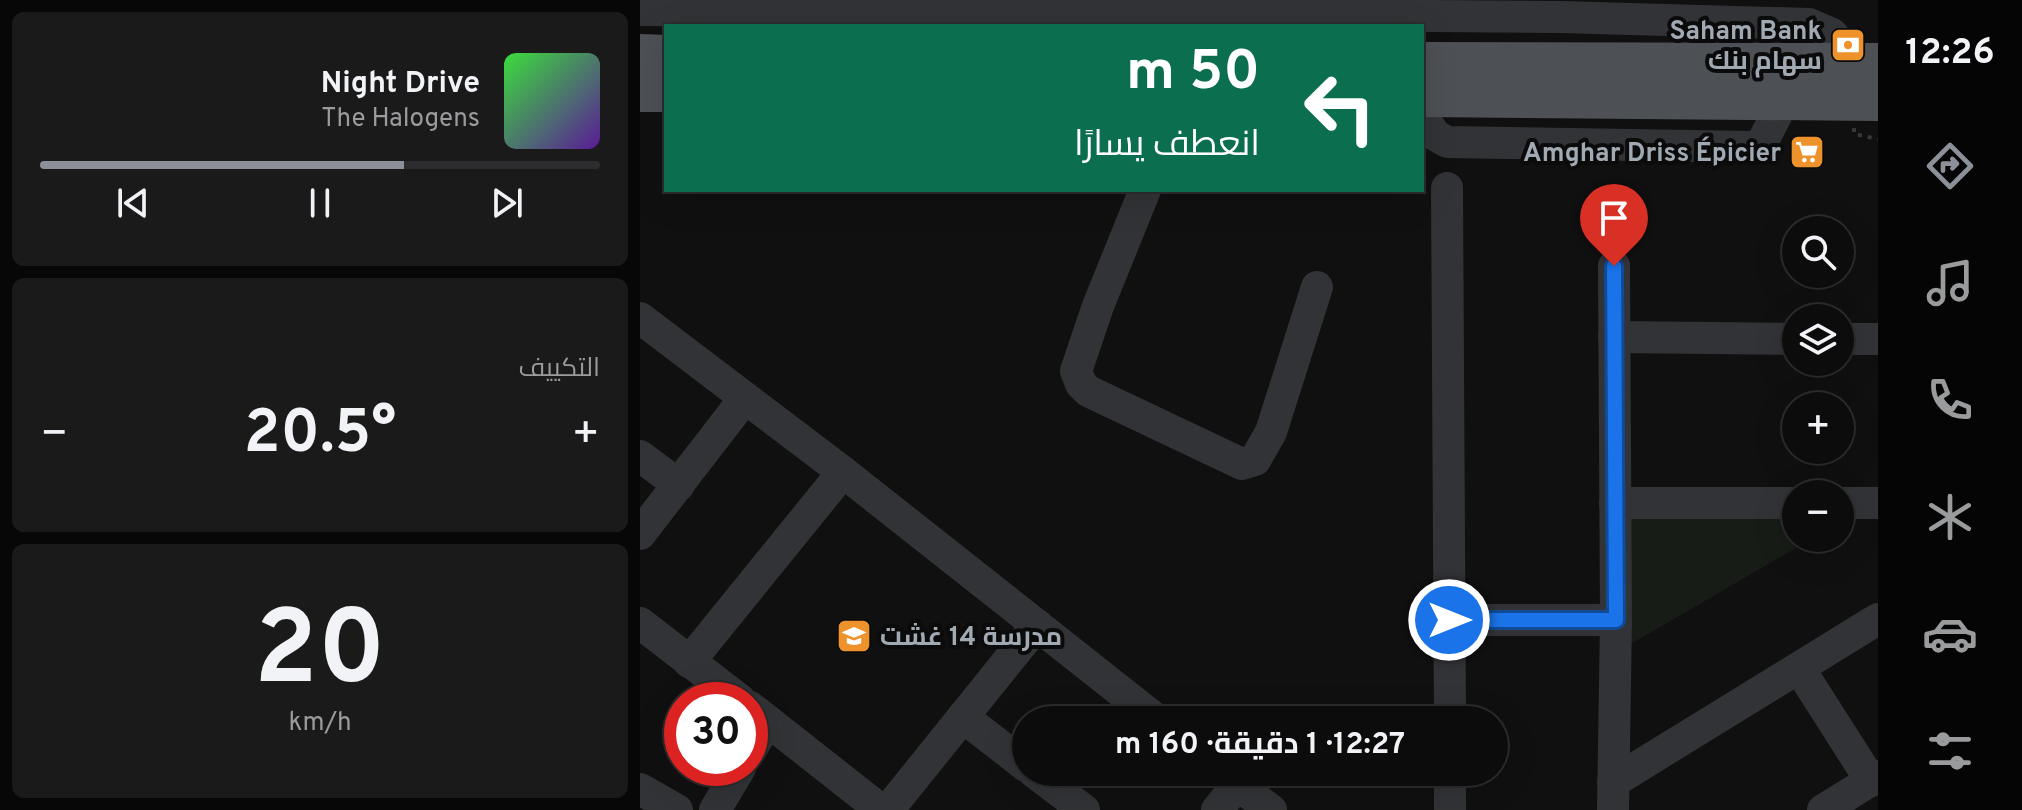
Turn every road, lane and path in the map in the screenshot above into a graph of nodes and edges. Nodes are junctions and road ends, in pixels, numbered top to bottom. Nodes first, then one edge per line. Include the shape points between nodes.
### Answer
1 (730, 6) edge
2 (1561, 8) edge
3 (640, 10) edge
4 (640, 54) edge
5 (664, 55) edge
6 (1424, 62) edge
7 (1867, 63) edge
8 (640, 92) edge
9 (664, 92) edge
10 (1424, 97) edge
11 (1784, 100) junction
12 (1878, 101) edge
13 (1424, 119) edge
14 (1447, 188) dead end
15 (1144, 192) edge
16 (1614, 266) dead end
17 (1317, 287) dead end
18 (640, 318) edge
19 (1614, 337) junction
20 (1782, 339) edge
21 (1854, 339) edge
22 (1878, 339) edge
23 (745, 398) junction
24 (640, 456) edge
25 (843, 472) junction
26 (679, 485) junction
27 (1615, 503) junction
28 (1782, 503) edge
29 (1854, 503) edge
30 (1878, 503) edge
31 (640, 534) edge
32 (1878, 619) edge
33 (1449, 620) junction
34 (1616, 620) junction
35 (640, 623) edge
36 (1037, 625) junction
37 (689, 662) junction
38 (1799, 668) junction
39 (716, 682) edge
40 (1139, 706) edge
41 (1450, 706) edge
42 (963, 717) junction
43 (768, 722) edge
44 (1012, 755) edge
45 (1874, 779) edge
46 (729, 786) edge
47 (1052, 786) edge
48 (1226, 786) edge
49 (1240, 786) edge
50 (1450, 786) edge
51 (640, 789) edge
52 (1613, 796) edge
53 (864, 804) edge
54 (677, 810) edge
55 (715, 810) edge
56 (888, 810) edge
57 (1084, 810) edge
58 (1217, 810) edge
59 (1271, 810) edge
60 (1450, 810) edge
61 (1823, 810) edge

1 - 2 street
1 - 3 street
2 - 7 street via 1809,24 1832,34
4 - 5 main road
6 - 7 main road
8 - 9 main road
10 - 11 main road
11 - 12 main road
11 - 13 street via 1762,143 1753,147 1447,142
14 - 33 street
15 - 17 street via 1076,371 1088,391 1242,464 1255,460 1271,432
16 - 19 street
18 - 23 street
19 - 20 street
19 - 27 street
21 - 22 street
23 - 25 street
23 - 26 street
24 - 26 street
25 - 36 street
25 - 37 street
26 - 31 street
27 - 28 street
27 - 34 street
29 - 30 street
32 - 38 street
33 - 34 street
33 - 41 street
34 - 52 street
35 - 37 street
36 - 40 street
36 - 42 street
37 - 39 street
38 - 45 street
38 - 52 street
42 - 44 street
42 - 56 street
43 - 53 street
45 - 61 street
46 - 55 street
47 - 57 street
48 - 58 street
49 - 59 street
50 - 60 street
51 - 54 street

